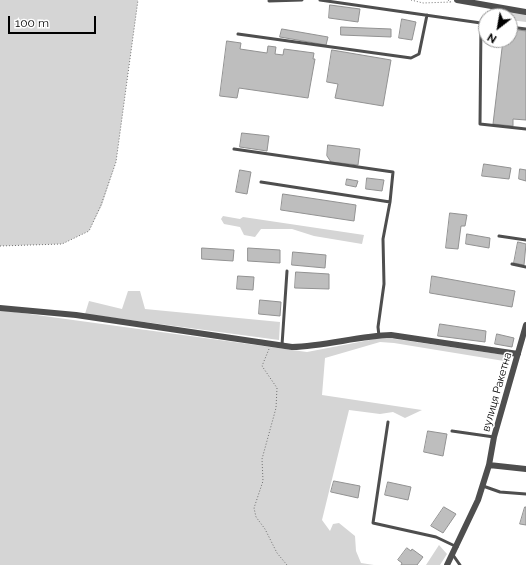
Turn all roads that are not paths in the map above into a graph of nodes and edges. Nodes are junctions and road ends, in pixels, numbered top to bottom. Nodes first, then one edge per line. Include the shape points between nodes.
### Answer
1 (302, 0) edge
2 (320, 0) edge
3 (457, 0) edge
4 (269, 1) edge
5 (526, 12) edge
6 (426, 15) junction
7 (478, 23) edge
8 (238, 34) dead end
9 (481, 48) edge
10 (526, 130) edge
11 (234, 149) dead end
12 (261, 182) dead end
13 (390, 202) junction
14 (499, 236) dead end
15 (526, 240) edge
16 (512, 264) dead end
17 (526, 267) edge
18 (287, 271) dead end
19 (0, 308) edge
20 (526, 325) edge
21 (379, 336) junction
22 (282, 345) junction
23 (518, 354) junction
24 (388, 422) dead end
25 (452, 431) dead end
26 (494, 437) junction
27 (489, 465) junction
28 (526, 469) edge
29 (482, 486) junction
30 (526, 494) edge
31 (457, 547) junction
32 (453, 555) junction
33 (447, 565) edge
34 (460, 565) edge

1 - 4 lane
2 - 6 lane
3 - 5 street
6 - 7 lane
6 - 8 lane via 419,54 411,58
9 - 10 lane via 480,124
11 - 13 lane via 394,172
12 - 13 lane
13 - 21 lane via 383,240 384,284
14 - 15 lane
16 - 17 lane
18 - 22 lane
19 - 22 street via 76,315
20 - 23 street, вулиця Ракетна
21 - 22 street via 309,347
21 - 23 street
23 - 26 street, вулиця Ракетна
24 - 31 lane via 373,523 436,537
25 - 26 lane
26 - 27 street, вулиця Ракетна
27 - 28 street
27 - 29 street, вулиця Ракетна
29 - 30 lane via 500,492
29 - 31 street, вулиця Ракетна
31 - 32 street, вулиця Ракетна
32 - 33 street, вулиця Ракетна
32 - 34 lane

